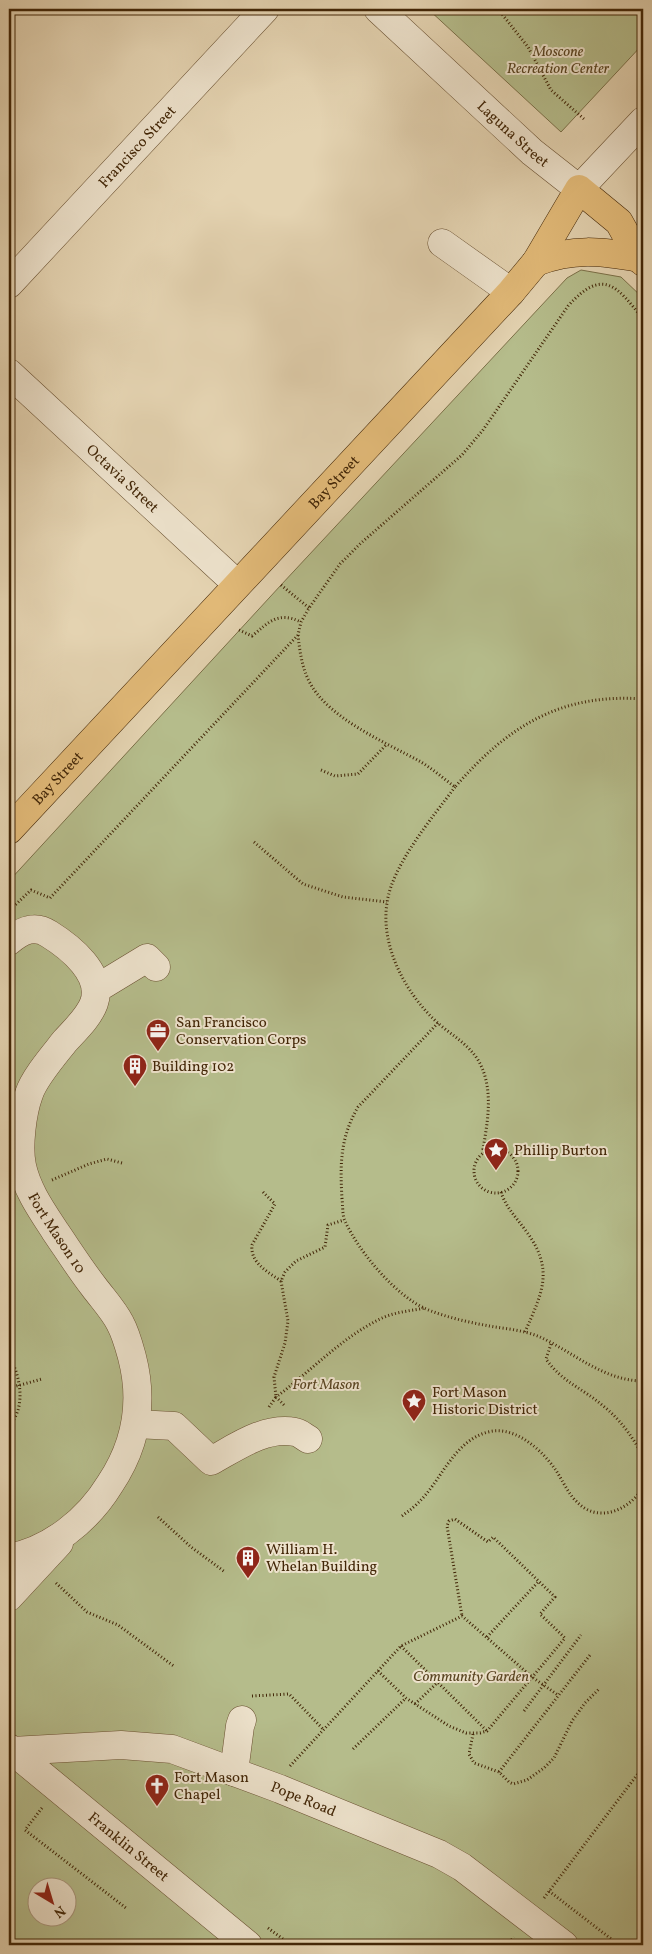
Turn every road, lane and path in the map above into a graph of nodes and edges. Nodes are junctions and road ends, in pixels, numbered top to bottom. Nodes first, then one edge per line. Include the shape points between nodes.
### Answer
1 (265, 9) edge
2 (378, 9) edge
3 (498, 9) edge
4 (584, 119) dead end
5 (643, 121) edge
6 (579, 189) junction
7 (442, 243) dead end
8 (641, 260) edge
9 (536, 262) junction
10 (9, 284) edge
11 (511, 292) junction
12 (643, 319) edge
13 (9, 373) edge
14 (237, 584) junction
15 (281, 585) dead end
16 (308, 608) junction
17 (301, 622) junction
18 (240, 630) dead end
19 (298, 635) junction
20 (643, 699) edge
21 (386, 745) junction
22 (321, 770) dead end
23 (456, 787) junction
24 (9, 830) edge
25 (254, 842) dead end
26 (387, 902) junction
27 (9, 910) edge
28 (9, 941) edge
29 (156, 967) dead end
30 (96, 989) junction
31 (438, 1023) junction
32 (485, 1152) junction
33 (122, 1163) dead end
34 (31, 1190) junction
35 (263, 1192) dead end
36 (501, 1192) junction
37 (344, 1220) junction
38 (280, 1281) junction
39 (425, 1308) junction
40 (525, 1332) junction
41 (551, 1344) junction
42 (9, 1355) edge
43 (42, 1379) dead end
44 (643, 1381) edge
45 (20, 1386) junction
46 (14, 1387) dead end
47 (276, 1397) junction
48 (136, 1424) junction
49 (9, 1426) edge
50 (255, 1437) junction
51 (308, 1439) dead end
52 (643, 1456) edge
53 (643, 1488) edge
54 (402, 1516) dead end
55 (158, 1517) dead end
56 (74, 1528) junction
57 (9, 1558) edge
58 (38, 1565) junction
59 (225, 1572) dead end
60 (539, 1581) junction
61 (9, 1597) edge
62 (462, 1616) junction
63 (582, 1635) dead end
64 (487, 1637) junction
65 (401, 1646) junction
66 (590, 1655) dead end
67 (175, 1667) dead end
68 (378, 1671) junction
69 (532, 1677) junction
70 (438, 1682) junction
71 (543, 1685) junction
72 (600, 1688) dead end
73 (558, 1695) junction
74 (406, 1698) junction
75 (415, 1704) junction
76 (247, 1708) joint
77 (524, 1711) dead end
78 (323, 1729) junction
79 (487, 1731) junction
80 (473, 1734) junction
81 (353, 1749) dead end
82 (11, 1750) edge
83 (643, 1767) edge
84 (234, 1772) junction
85 (499, 1772) junction
86 (280, 1789) junction
87 (44, 1806) dead end
88 (126, 1908) dead end
89 (248, 1945) edge
90 (564, 1945) edge
91 (619, 1945) edge

1 - 10 street, Francisco Street
2 - 6 street, Laguna Street via 532,152
3 - 4 path via 528,47 551,90
5 - 6 street, Bay Street
6 - 8 main road, Laguna Street via 619,222
6 - 9 main road, Bay Street
7 - 11 street
8 - 9 main road via 621,254 574,251
9 - 11 main road, Bay Street
11 - 14 main road, Bay Street
12 - 16 path via 627,298 613,288 601,284 589,286 580,293 462,455 361,542 340,564
13 - 14 street, Octavia Street
14 - 24 main road, Bay Street
15 - 16 path
16 - 17 path
17 - 18 path via 283,616 252,636
17 - 19 path
19 - 21 path via 300,661 315,691 344,718
19 - 27 path via 50,898 31,890
20 - 23 path via 599,699 570,704 542,715 494,748 471,768
21 - 22 path via 358,774 335,776
21 - 23 path via 422,763
23 - 26 path via 412,846
25 - 26 path via 303,884 343,897
26 - 31 path via 388,940 395,959 411,992
28 - 30 street via 33,928 47,933 84,963 93,976
29 - 30 street via 147,958
30 - 34 street, Fort Mason 10 via 95,1002 89,1013 50,1060 29,1093 22,1131 22,1166
31 - 32 path via 467,1046 485,1079 488,1098
31 - 37 path via 358,1107 348,1124 342,1152
32 - 36 path via 476,1162 474,1177 483,1189
32 - 36 path via 506,1151 515,1161 518,1174 515,1181
33 - 34 path via 107,1159 89,1164
34 - 48 street, Fort Mason 10 via 80,1268 120,1323 138,1384
35 - 38 path via 275,1204 251,1252 256,1262
36 - 40 path via 505,1204 527,1232 542,1262 544,1281 540,1299
37 - 38 path via 328,1225 326,1247 296,1261
37 - 39 path via 390,1284
38 - 47 path via 288,1321 274,1378
39 - 40 path via 446,1316
39 - 47 path via 381,1318 365,1327
40 - 41 path
41 - 44 path via 602,1371
41 - 52 path via 546,1359 555,1372 602,1404 621,1422
42 - 45 path
43 - 45 path
45 - 46 path
45 - 49 path via 15,1419
47 - 50 path
48 - 50 street via 174,1426 211,1460
48 - 56 street, Fort Mason 10 via 125,1460 115,1477 101,1499
50 - 51 street via 296,1432
53 - 54 path via 622,1509 604,1514 590,1511 576,1501 554,1467 526,1440 507,1432 489,1432 473,1438 460,1450 418,1504
55 - 59 path
56 - 57 street via 40,1547
56 - 58 street, Fort Mason 10
58 - 61 street, Fort Mason 10
58 - 67 path via 87,1612 118,1625
60 - 62 path via 493,1537 488,1542 455,1519 450,1521 447,1526
60 - 64 path
60 - 69 path via 555,1598 540,1614 565,1638
62 - 64 path
62 - 65 path
63 - 71 path
64 - 69 path
65 - 68 path
65 - 70 path
66 - 73 path
68 - 74 path
68 - 78 path
69 - 71 path
69 - 79 path
70 - 75 path
70 - 79 path
71 - 73 path
71 - 77 path
72 - 85 path via 572,1721 554,1758 544,1768 527,1780 513,1784
73 - 85 path
74 - 75 path
74 - 81 path
75 - 80 path via 457,1730
76 - 78 path via 289,1694
76 - 84 street via 240,1726
78 - 86 path via 292,1763
79 - 80 path
80 - 85 path via 469,1754 472,1761 477,1766
82 - 84 street, Pope Road via 121,1745 172,1749
82 - 89 street, Franklin Street
83 - 91 path via 549,1891
84 - 86 street, Pope Road
86 - 90 street, Pope Road via 439,1854 462,1867
87 - 88 path via 25,1830

